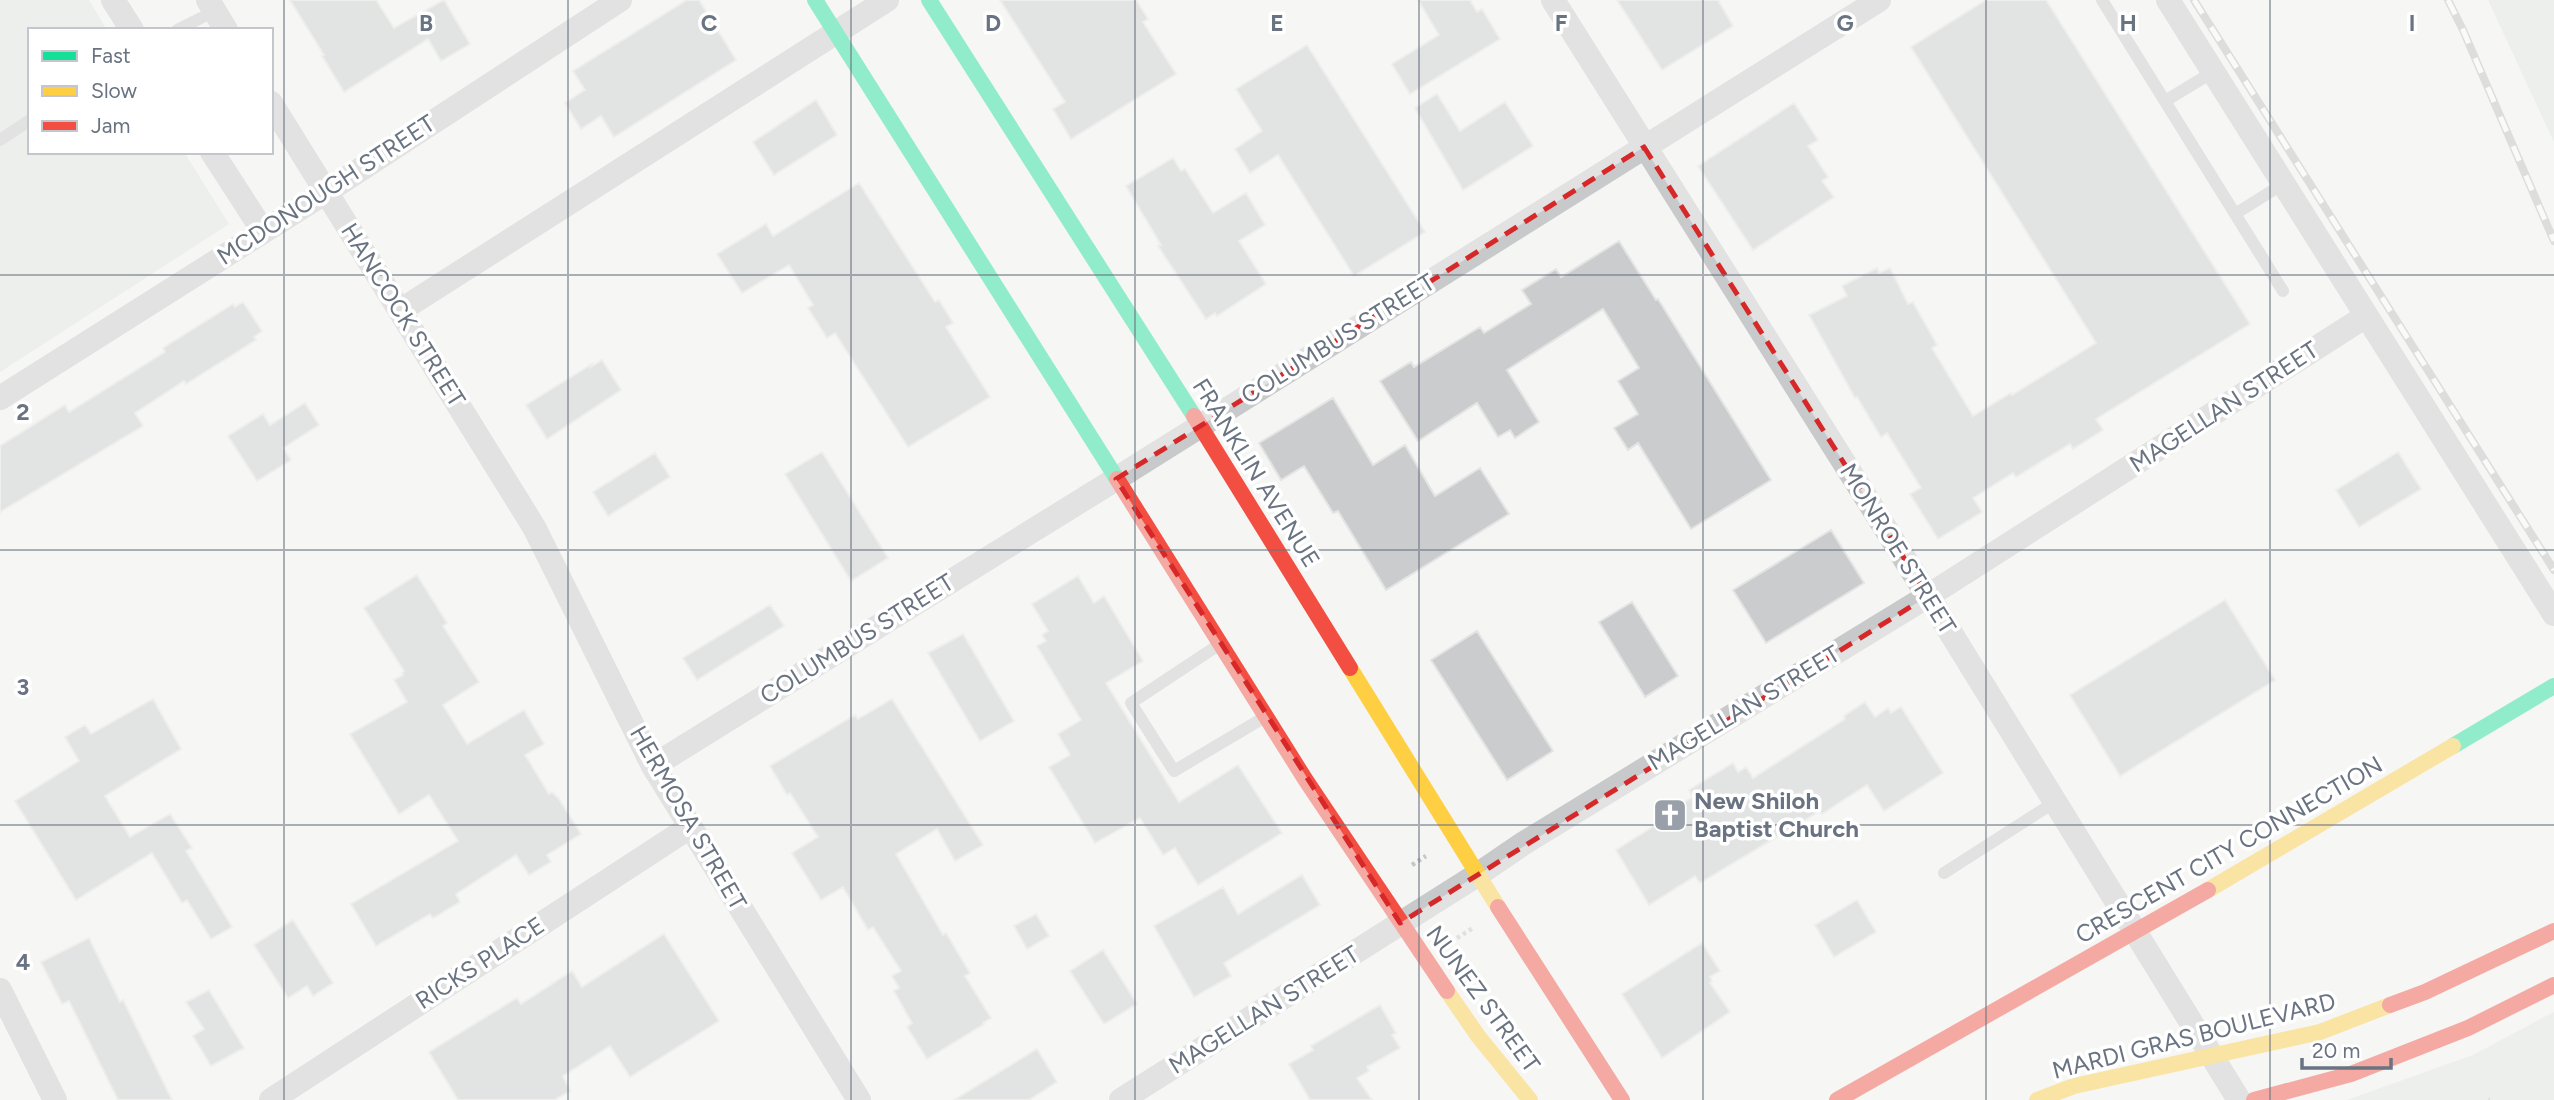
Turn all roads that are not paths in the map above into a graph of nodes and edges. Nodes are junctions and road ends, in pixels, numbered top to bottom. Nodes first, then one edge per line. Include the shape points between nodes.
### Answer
1 (113, 0) edge
2 (620, 0) edge
3 (815, 0) edge
4 (887, 0) edge
5 (929, 0) edge
6 (1553, 0) edge
7 (1880, 0) edge
8 (2102, 0) edge
9 (2168, 0) edge
10 (216, 14) edge
11 (131, 28) edge
12 (182, 28) edge
13 (836, 34) junction
14 (2213, 72) junction
15 (2165, 102) junction
16 (273, 106) edge
17 (28, 121) edge
18 (0, 140) edge
19 (1644, 147) junction
20 (213, 154) edge
21 (2283, 184) junction
22 (326, 192) junction
23 (2235, 214) junction
24 (263, 231) junction
25 (2283, 291) dead end
26 (401, 310) junction
27 (2366, 316) junction
28 (0, 398) edge
29 (1200, 426) junction
30 (1116, 479) junction
31 (534, 527) joint
32 (1928, 596) junction
33 (2554, 614) edge
34 (1221, 644) junction
35 (2554, 685) edge
36 (1265, 717) junction
37 (653, 766) junction
38 (2055, 802) junction
39 (690, 827) junction
40 (1944, 873) dead end
41 (1477, 875) junction
42 (1400, 923) junction
43 (2554, 931) edge
44 (2554, 985) edge
45 (0, 990) edge
46 (2212, 1055) junction
47 (55, 1100) edge
48 (271, 1100) edge
49 (859, 1100) edge
50 (1121, 1100) edge
51 (1530, 1100) edge
52 (1622, 1100) edge
53 (1837, 1100) edge
54 (2037, 1100) edge
55 (2239, 1100) edge
56 (2254, 1100) edge

1 - 11 street
2 - 22 street, MCDONOUGH STREET
3 - 13 main road
4 - 13 street
5 - 29 main road, FRANKLIN AVENUE
6 - 19 street, MONROE STREET
7 - 19 street, COLUMBUS STREET
8 - 15 lane
9 - 14 street
10 - 12 lane
13 - 26 street
13 - 30 main road
14 - 15 lane
14 - 21 street
15 - 23 lane
16 - 22 street, HANCOCK STREET
17 - 18 lane
19 - 29 street, COLUMBUS STREET
19 - 32 street, MONROE STREET
20 - 24 street
21 - 23 lane
21 - 27 street
22 - 24 street, MCDONOUGH STREET
22 - 26 street, HANCOCK STREET
23 - 25 lane
24 - 28 street, MCDONOUGH STREET
26 - 31 street, HANCOCK STREET
27 - 32 street, MAGELLAN STREET
27 - 33 street
29 - 30 street, COLUMBUS STREET
29 - 41 main road, FRANKLIN AVENUE
30 - 34 main road
30 - 37 street, COLUMBUS STREET
31 - 37 street, HERMOSA STREET
32 - 38 street, MONROE STREET
32 - 41 street, MAGELLAN STREET
34 - 36 main road
34 - 36 lane via 1131,703 1174,771
35 - 53 main road, CRESCENT CITY CONNECTION via 2269,856
36 - 42 main road
37 - 39 street, HERMOSA STREET
38 - 40 lane
38 - 46 street, MONROE STREET
39 - 48 street, RICKS PLACE
39 - 49 street, HERMOSA STREET
41 - 42 street, MAGELLAN STREET
41 - 52 main road, FRANKLIN AVENUE
42 - 50 street, MAGELLAN STREET
42 - 51 main road, NUNEZ STREET via 1478,1036
43 - 46 main road, MARDI GRAS BOULEVARD via 2425,992 2320,1031
44 - 56 main road via 2469,1028 2351,1074
45 - 47 street
46 - 54 main road, MARDI GRAS BOULEVARD via 2074,1086
46 - 55 street, MONROE STREET

